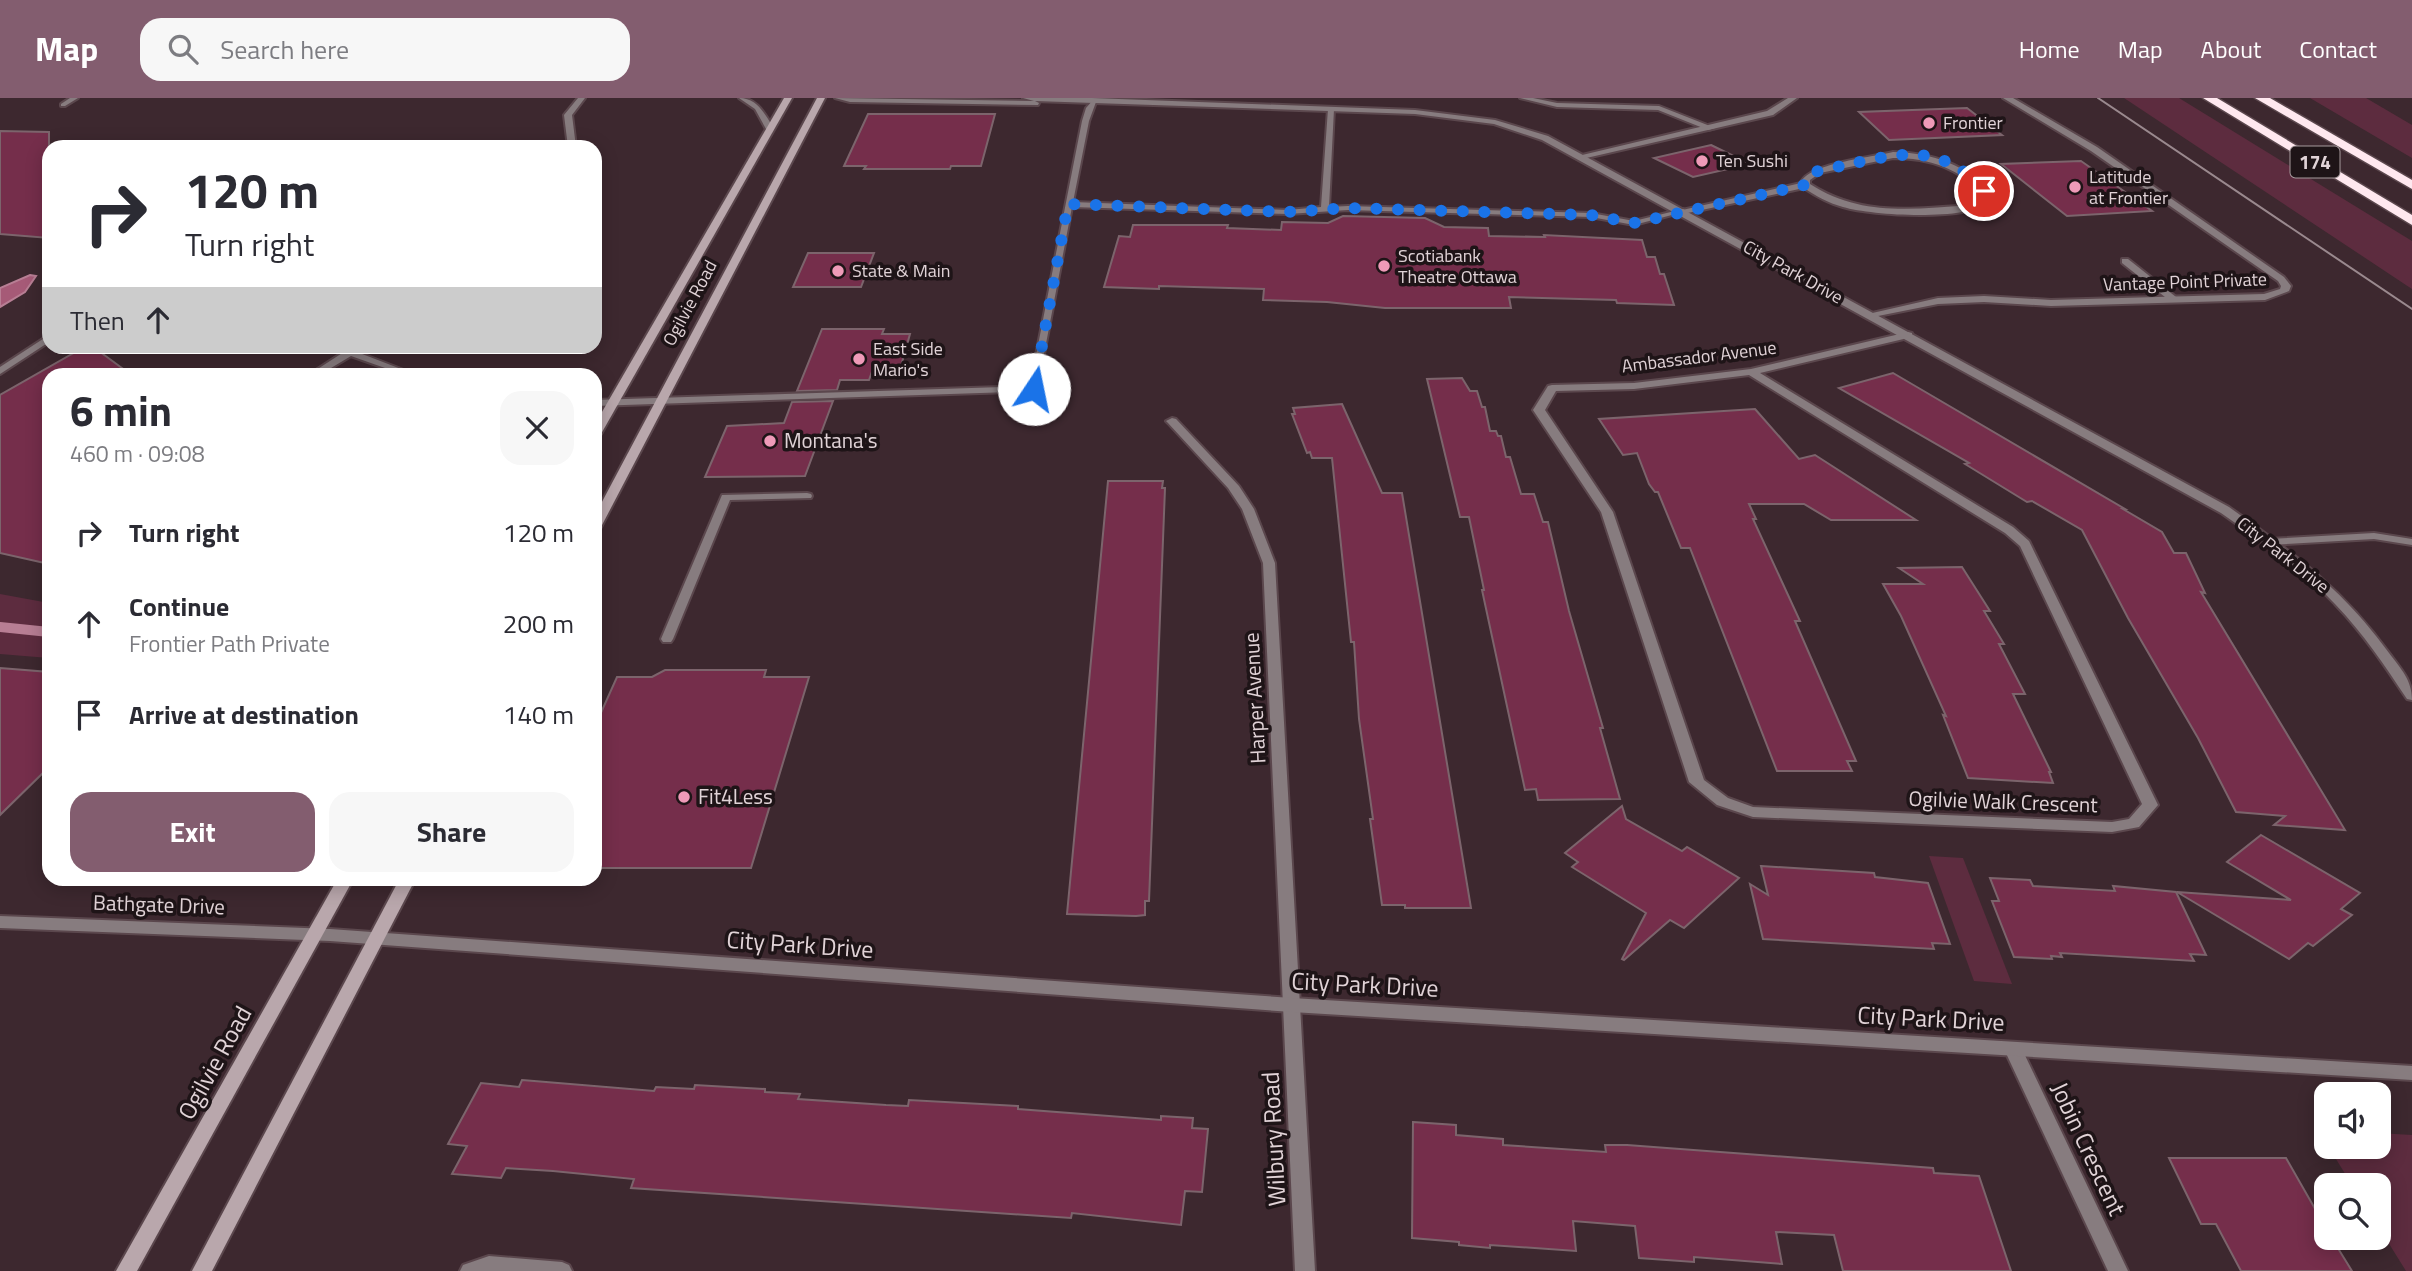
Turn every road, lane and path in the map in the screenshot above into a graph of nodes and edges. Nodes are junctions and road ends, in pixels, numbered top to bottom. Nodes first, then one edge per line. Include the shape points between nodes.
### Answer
1 (75, 98) edge
2 (582, 98) edge
3 (742, 98) edge
4 (788, 98) edge
5 (821, 98) edge
6 (839, 98) edge
7 (1027, 98) edge
8 (1523, 98) edge
9 (1793, 98) edge
10 (2007, 98) edge
11 (2261, 98) edge
12 (2212, 100) edge
13 (1072, 102) junction
14 (1093, 102) junction
15 (63, 105) dead end
16 (1331, 109) junction
17 (769, 127) junction
18 (1711, 128) junction
19 (571, 140) edge
20 (1582, 156) junction
21 (1806, 182) junction
22 (2412, 185) edge
23 (1068, 204) junction
24 (1325, 209) junction
25 (1683, 211) junction
26 (2412, 221) edge
27 (2125, 261) dead end
28 (2173, 299) junction
29 (1872, 316) junction
30 (1908, 335) junction
31 (42, 343) edge
32 (347, 354) edge
33 (355, 354) edge
34 (325, 368) edge
35 (392, 368) edge
36 (0, 371) edge
37 (1751, 372) junction
38 (1576, 385) joint
39 (602, 402) edge
40 (661, 402) junction
41 (612, 403) junction
42 (602, 421) edge
43 (1172, 421) dead end
44 (807, 496) dead end
45 (602, 514) edge
46 (2269, 542) junction
47 (2412, 542) edge
48 (667, 639) dead end
49 (2412, 695) edge
50 (342, 886) edge
51 (404, 886) edge
52 (0, 922) edge
53 (315, 934) junction
54 (376, 938) junction
55 (1292, 1005) junction
56 (2013, 1048) junction
57 (2412, 1073) edge
58 (126, 1271) edge
59 (202, 1271) edge
60 (470, 1271) edge
61 (562, 1271) edge
62 (1305, 1271) edge
63 (2118, 1271) edge

1 - 15 lane
2 - 19 lane via 568,115
3 - 17 lane via 753,103
4 - 17 main road, Ogilvie Road
5 - 40 main road, Ogilvie Road
6 - 13 street, City Park Drive
7 - 13 street, City Park Drive
8 - 18 lane via 1578,107 1659,108
9 - 18 street via 1770,113
10 - 28 street, Vantage Point Private via 2094,149 2286,286 2284,291 2265,297
11 - 22 highway, 174
12 - 26 highway, 174
13 - 14 street, City Park Drive
14 - 16 street, City Park Drive
14 - 23 lane via 1085,116
16 - 20 street, City Park Drive via 1416,112 1495,122
16 - 24 lane
17 - 41 main road, Ogilvie Road
18 - 20 street
20 - 25 street, City Park Drive
21 - 21 street via 1829,200 1857,209 1973,208 1988,202 1989,196 1955,166 1918,155 1893,155 1817,171
21 - 25 street
23 - 24 lane via 1288,212
23 - 40 lane via 1034,389
24 - 25 lane via 1591,215 1634,223
25 - 29 street, City Park Drive
27 - 28 lane
28 - 29 street, Vantage Point Private via 1938,301
29 - 30 street, City Park Drive
30 - 37 street, Ambassador Avenue
30 - 46 street, City Park Drive via 2183,485
31 - 36 lane
32 - 34 lane
33 - 35 lane
37 - 38 street, Ambassador Avenue via 1634,386
37 - 38 street, Ogilvie Walk Crescent via 2025,544 2150,804 2134,823 2112,827 1752,812 1713,797 1697,782 1607,513 1539,410 1552,388
39 - 41 lane
40 - 41 lane
40 - 45 main road, Ogilvie Road
41 - 42 main road, Ogilvie Road
43 - 55 street, Harper Avenue via 1233,486 1248,509 1269,563
44 - 48 lane via 726,497
46 - 47 lane via 2374,536
46 - 49 street, City Park Drive via 2338,599
50 - 53 main road, Ogilvie Road
51 - 54 main road
52 - 53 street, Bathgate Drive
53 - 54 street, City Park Drive
53 - 58 main road, Ogilvie Road
54 - 55 street, City Park Drive
54 - 59 main road
55 - 56 street, City Park Drive
55 - 62 street, Wilbury Road
56 - 57 street, City Park Drive
56 - 63 street, Jobin Crescent
60 - 61 street via 489,1265

